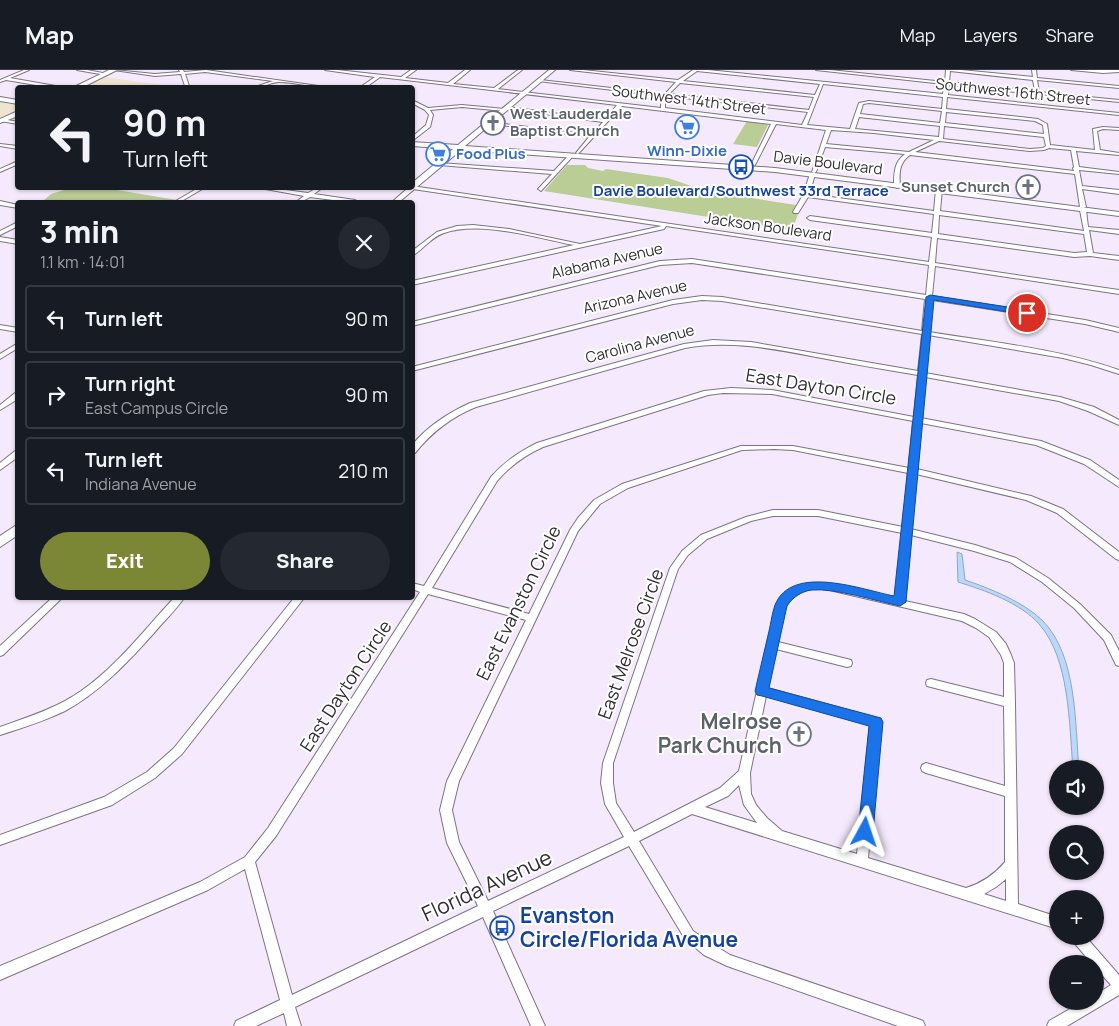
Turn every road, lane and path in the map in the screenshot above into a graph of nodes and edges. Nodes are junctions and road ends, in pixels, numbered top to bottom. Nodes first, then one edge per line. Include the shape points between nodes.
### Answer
1 (28, 70) edge
2 (82, 70) edge
3 (115, 70) edge
4 (326, 70) edge
5 (360, 70) edge
6 (414, 70) edge
7 (468, 70) edge
8 (520, 70) edge
9 (552, 70) edge
10 (572, 70) edge
11 (696, 70) edge
12 (818, 70) edge
13 (948, 70) edge
14 (1034, 70) edge
15 (1075, 70) edge
16 (182, 71) edge
17 (1119, 71) edge
18 (864, 72) edge
19 (991, 72) edge
20 (355, 73) junction
21 (106, 74) junction
22 (235, 75) junction
23 (379, 76) junction
24 (1035, 78) junction
25 (6, 79) junction
26 (401, 79) junction
27 (225, 80) dead end
28 (0, 81) edge
29 (278, 81) junction
30 (540, 81) junction
31 (679, 81) junction
32 (822, 83) junction
33 (946, 83) junction
34 (45, 85) edge
35 (82, 85) edge
36 (187, 85) edge
37 (264, 85) edge
38 (308, 85) edge
39 (366, 85) edge
40 (448, 85) junction
41 (859, 87) junction
42 (1119, 87) edge
43 (494, 90) junction
44 (1037, 93) junction
45 (524, 94) junction
46 (665, 94) junction
47 (816, 96) junction
48 (945, 96) junction
49 (0, 99) edge
50 (1119, 100) edge
51 (15, 102) edge
52 (415, 103) edge
53 (620, 105) junction
54 (1038, 106) junction
55 (427, 109) junction
56 (506, 109) junction
57 (663, 110) junction
58 (945, 110) junction
59 (810, 111) junction
60 (15, 114) edge
61 (1119, 114) edge
62 (857, 115) junction
63 (1, 121) edge
64 (606, 121) junction
65 (15, 123) edge
66 (489, 123) junction
67 (774, 123) junction
68 (943, 124) junction
69 (804, 126) junction
70 (829, 129) junction
71 (1119, 130) edge
72 (852, 131) junction
73 (592, 136) junction
74 (1047, 136) junction
75 (938, 139) junction
76 (415, 140) edge
77 (415, 142) edge
78 (0, 144) edge
79 (823, 145) junction
80 (1048, 146) junction
81 (15, 147) edge
82 (460, 147) junction
83 (1073, 149) junction
84 (907, 152) junction
85 (1098, 152) junction
86 (575, 154) junction
87 (1119, 154) edge
88 (15, 164) edge
89 (440, 164) junction
90 (724, 165) junction
91 (753, 165) junction
92 (1076, 170) junction
93 (0, 171) edge
94 (556, 173) junction
95 (813, 173) junction
96 (1119, 173) edge
97 (415, 185) edge
98 (899, 185) junction
99 (415, 187) edge
100 (1079, 187) junction
101 (541, 189) dead end
102 (198, 190) edge
103 (276, 190) edge
104 (317, 190) edge
105 (409, 190) edge
106 (939, 190) junction
107 (1119, 192) edge
108 (806, 194) junction
109 (308, 195) junction
110 (180, 200) edge
111 (301, 200) edge
112 (342, 200) edge
113 (397, 200) edge
114 (0, 203) edge
115 (15, 206) edge
116 (1083, 208) junction
117 (796, 212) dead end
118 (937, 212) junction
119 (1119, 213) edge
120 (810, 218) dead end
121 (669, 225) junction
122 (15, 226) edge
123 (1086, 230) junction
124 (1119, 232) edge
125 (0, 233) edge
126 (935, 235) junction
127 (0, 239) edge
128 (553, 240) junction
129 (15, 242) edge
130 (582, 244) junction
131 (415, 251) edge
132 (553, 251) junction
133 (1090, 254) junction
134 (1119, 258) edge
135 (932, 264) junction
136 (415, 282) edge
137 (1119, 292) edge
138 (930, 297) junction
139 (415, 323) edge
140 (0, 327) edge
141 (15, 330) edge
142 (1119, 330) edge
143 (926, 334) junction
144 (15, 347) edge
145 (0, 357) edge
146 (415, 368) edge
147 (1119, 372) edge
148 (922, 374) junction
149 (15, 397) edge
150 (0, 408) edge
151 (918, 420) junction
152 (1119, 423) edge
153 (415, 448) edge
154 (15, 455) edge
155 (0, 467) edge
156 (913, 471) junction
157 (1119, 484) edge
158 (15, 530) edge
159 (907, 531) junction
160 (2, 539) edge
161 (1119, 557) edge
162 (415, 587) edge
163 (426, 590) junction
164 (55, 600) edge
165 (177, 600) edge
166 (297, 600) edge
167 (900, 602) junction
168 (532, 618) junction
169 (772, 644) junction
170 (0, 652) edge
171 (1119, 662) edge
172 (847, 663) dead end
173 (930, 683) dead end
174 (762, 691) junction
175 (1010, 703) junction
176 (0, 731) edge
177 (926, 768) dead end
178 (744, 773) junction
179 (1010, 792) junction
180 (691, 808) junction
181 (778, 835) junction
182 (0, 840) edge
183 (631, 840) junction
184 (249, 861) junction
185 (862, 862) junction
186 (1011, 865) junction
187 (967, 894) junction
188 (486, 908) junction
189 (1012, 908) junction
190 (1049, 920) edge
191 (1084, 945) edge
192 (0, 973) edge
193 (1119, 987) edge
194 (288, 1004) junction
195 (241, 1026) edge
196 (294, 1026) edge
197 (538, 1026) edge
198 (918, 1026) edge
199 (1054, 1026) edge

1 - 25 street
2 - 21 street
3 - 16 street via 155,75
3 - 21 main road
4 - 20 street, Southwest 14th Street
5 - 20 street
6 - 26 street
7 - 40 street
8 - 43 street
9 - 30 main road
10 - 31 street
11 - 31 street
11 - 32 street, Southwest 16th Street
12 - 18 street
13 - 19 street
13 - 33 street
14 - 24 street
15 - 17 street
16 - 22 street
16 - 36 street
18 - 33 street
18 - 41 street
19 - 24 street
20 - 23 street, Southwest 14th Street
21 - 35 main road
22 - 27 street
22 - 29 street
23 - 26 street, Southwest 14th Street
23 - 39 street
24 - 42 street
24 - 44 street
25 - 28 street
25 - 34 street
26 - 40 street, Southwest 14th Street
29 - 37 street
29 - 38 street
30 - 45 main road
30 - 46 street
31 - 46 street
31 - 47 street
32 - 41 street, Southwest 16th Street
32 - 47 street
33 - 44 street
33 - 48 street
40 - 43 street, Southwest 14th Street
41 - 48 street, Southwest 16th Street
43 - 45 street, Southwest 14th Street
44 - 50 street
44 - 54 street
45 - 53 street, Southwest 14th Street
45 - 56 main road
46 - 57 street
46 - 59 street
47 - 59 street
48 - 54 street, Southwest 16th Street
48 - 58 street
49 - 51 main road
52 - 55 street
53 - 57 street, Southwest 14th Street
53 - 64 street
54 - 61 street, Southwest 16th Street
55 - 56 street via 462,106
55 - 76 street via 431,115 428,126
56 - 64 street
56 - 66 main road
57 - 67 street, Southwest 14th Street
58 - 62 street via 863,102
58 - 68 street
58 - 74 street via 1042,122
59 - 69 street
60 - 63 main road
62 - 68 street
62 - 72 street
63 - 65 street
64 - 73 street
66 - 73 street
66 - 82 main road
67 - 69 street, Southwest 14th Street
67 - 91 street
68 - 74 street
68 - 75 street via 941,138
69 - 70 street, Southwest 14th Street
70 - 72 street, Southwest 14th Street
70 - 79 street
71 - 85 street via 1095,130
72 - 75 street, Southwest 14th Street
73 - 86 street
74 - 80 street
75 - 80 street, Southwest 14th Street via 1030,150 1044,150
75 - 84 street
77 - 82 main road, Davie Boulevard
78 - 81 street
79 - 84 street
79 - 95 street
80 - 83 street, Southwest 14th Street
82 - 86 main road, Davie Boulevard
82 - 89 main road
83 - 85 street, Southwest 14th Street
83 - 92 street
84 - 92 street
84 - 98 street via 901,163
85 - 87 street, Southwest 14th Street
86 - 90 main road, Davie Boulevard
86 - 91 main road, Davie Boulevard
86 - 94 street
88 - 93 street
89 - 94 street
89 - 97 main road
90 - 91 main road
90 - 95 main road, Davie Boulevard
91 - 95 main road, Davie Boulevard
92 - 96 street
92 - 100 street
94 - 101 street
95 - 98 main road, Davie Boulevard
95 - 108 street
98 - 106 main road, Davie Boulevard
99 - 121 street, Jackson Boulevard
100 - 107 street
100 - 116 street
102 - 110 street
103 - 109 street
104 - 109 street
105 - 113 main road
106 - 116 main road, Davie Boulevard
106 - 116 main road, Davie Boulevard
106 - 118 street
108 - 117 street
108 - 118 street
109 - 111 street
109 - 112 street
114 - 115 street
116 - 119 main road, Davie Boulevard
116 - 119 main road, Davie Boulevard
116 - 123 street
118 - 123 street
118 - 126 street
120 - 126 street
121 - 130 street
121 - 135 street, Jackson Boulevard
122 - 125 street
123 - 124 street
123 - 133 street
126 - 133 street via 1074,255
126 - 135 street
127 - 129 street
128 - 130 street
128 - 131 street via 484,228 460,228 435,234
128 - 132 street
130 - 132 street
132 - 136 street
133 - 134 street
135 - 137 street, Jackson Boulevard
135 - 138 street
138 - 139 street, Alabama Avenue via 721,264 680,261
138 - 142 street, Alabama Avenue
138 - 143 street
140 - 141 street
143 - 146 street, Arizona Avenue via 722,300 686,299
143 - 147 street, Arizona Avenue via 1079,359
143 - 148 street
144 - 145 street
148 - 151 street
148 - 152 street via 1074,402
148 - 153 street, Carolina Avenue via 746,343 697,343 454,412 430,430
149 - 150 street
151 - 156 street
151 - 157 street, East Dayton Circle via 1055,448 1087,462
151 - 163 street, East Dayton Circle via 772,392 736,390 708,393 540,445 506,465 494,479
154 - 155 street
156 - 159 street
156 - 161 street, East Evanston Circle via 1010,492 1060,511
156 - 168 street, East Evanston Circle via 793,448 755,447 740,448 625,486 597,502 581,520
158 - 160 main road
159 - 167 street
159 - 171 street, East Melrose Circle via 1013,560 1077,606 1108,638
159 - 183 street, East Melrose Circle via 818,513 773,513 704,537 685,553 674,568 608,763 611,804
162 - 163 street
163 - 168 street
163 - 184 street, East Dayton Circle via 272,832
164 - 170 street
165 - 176 street via 107,676 88,691 68,704
166 - 182 street via 178,751 151,775 108,800
167 - 169 street via 825,586 796,590 781,606
167 - 175 street via 964,618 991,633 1003,645 1009,663
168 - 188 street, East Evanston Circle via 453,781 446,810 453,843
169 - 172 street
169 - 174 street
173 - 175 street
174 - 178 street
174 - 185 street via 876,722
175 - 179 street
177 - 179 street
178 - 180 street, Florida Avenue via 724,792
178 - 181 street via 743,790 748,803
179 - 186 street
180 - 181 street
180 - 183 street, Florida Avenue
181 - 185 street
183 - 188 street, Florida Avenue
183 - 198 street, East Melrose Circle via 689,935 709,950 727,960
184 - 192 street via 204,886
184 - 194 street
185 - 187 street
186 - 187 street via 998,880
186 - 189 street
187 - 189 street
188 - 194 street, Florida Avenue
188 - 197 street, East Evanston Circle
189 - 190 street
191 - 193 street
193 - 199 street
194 - 195 street, Florida Avenue
194 - 196 street

